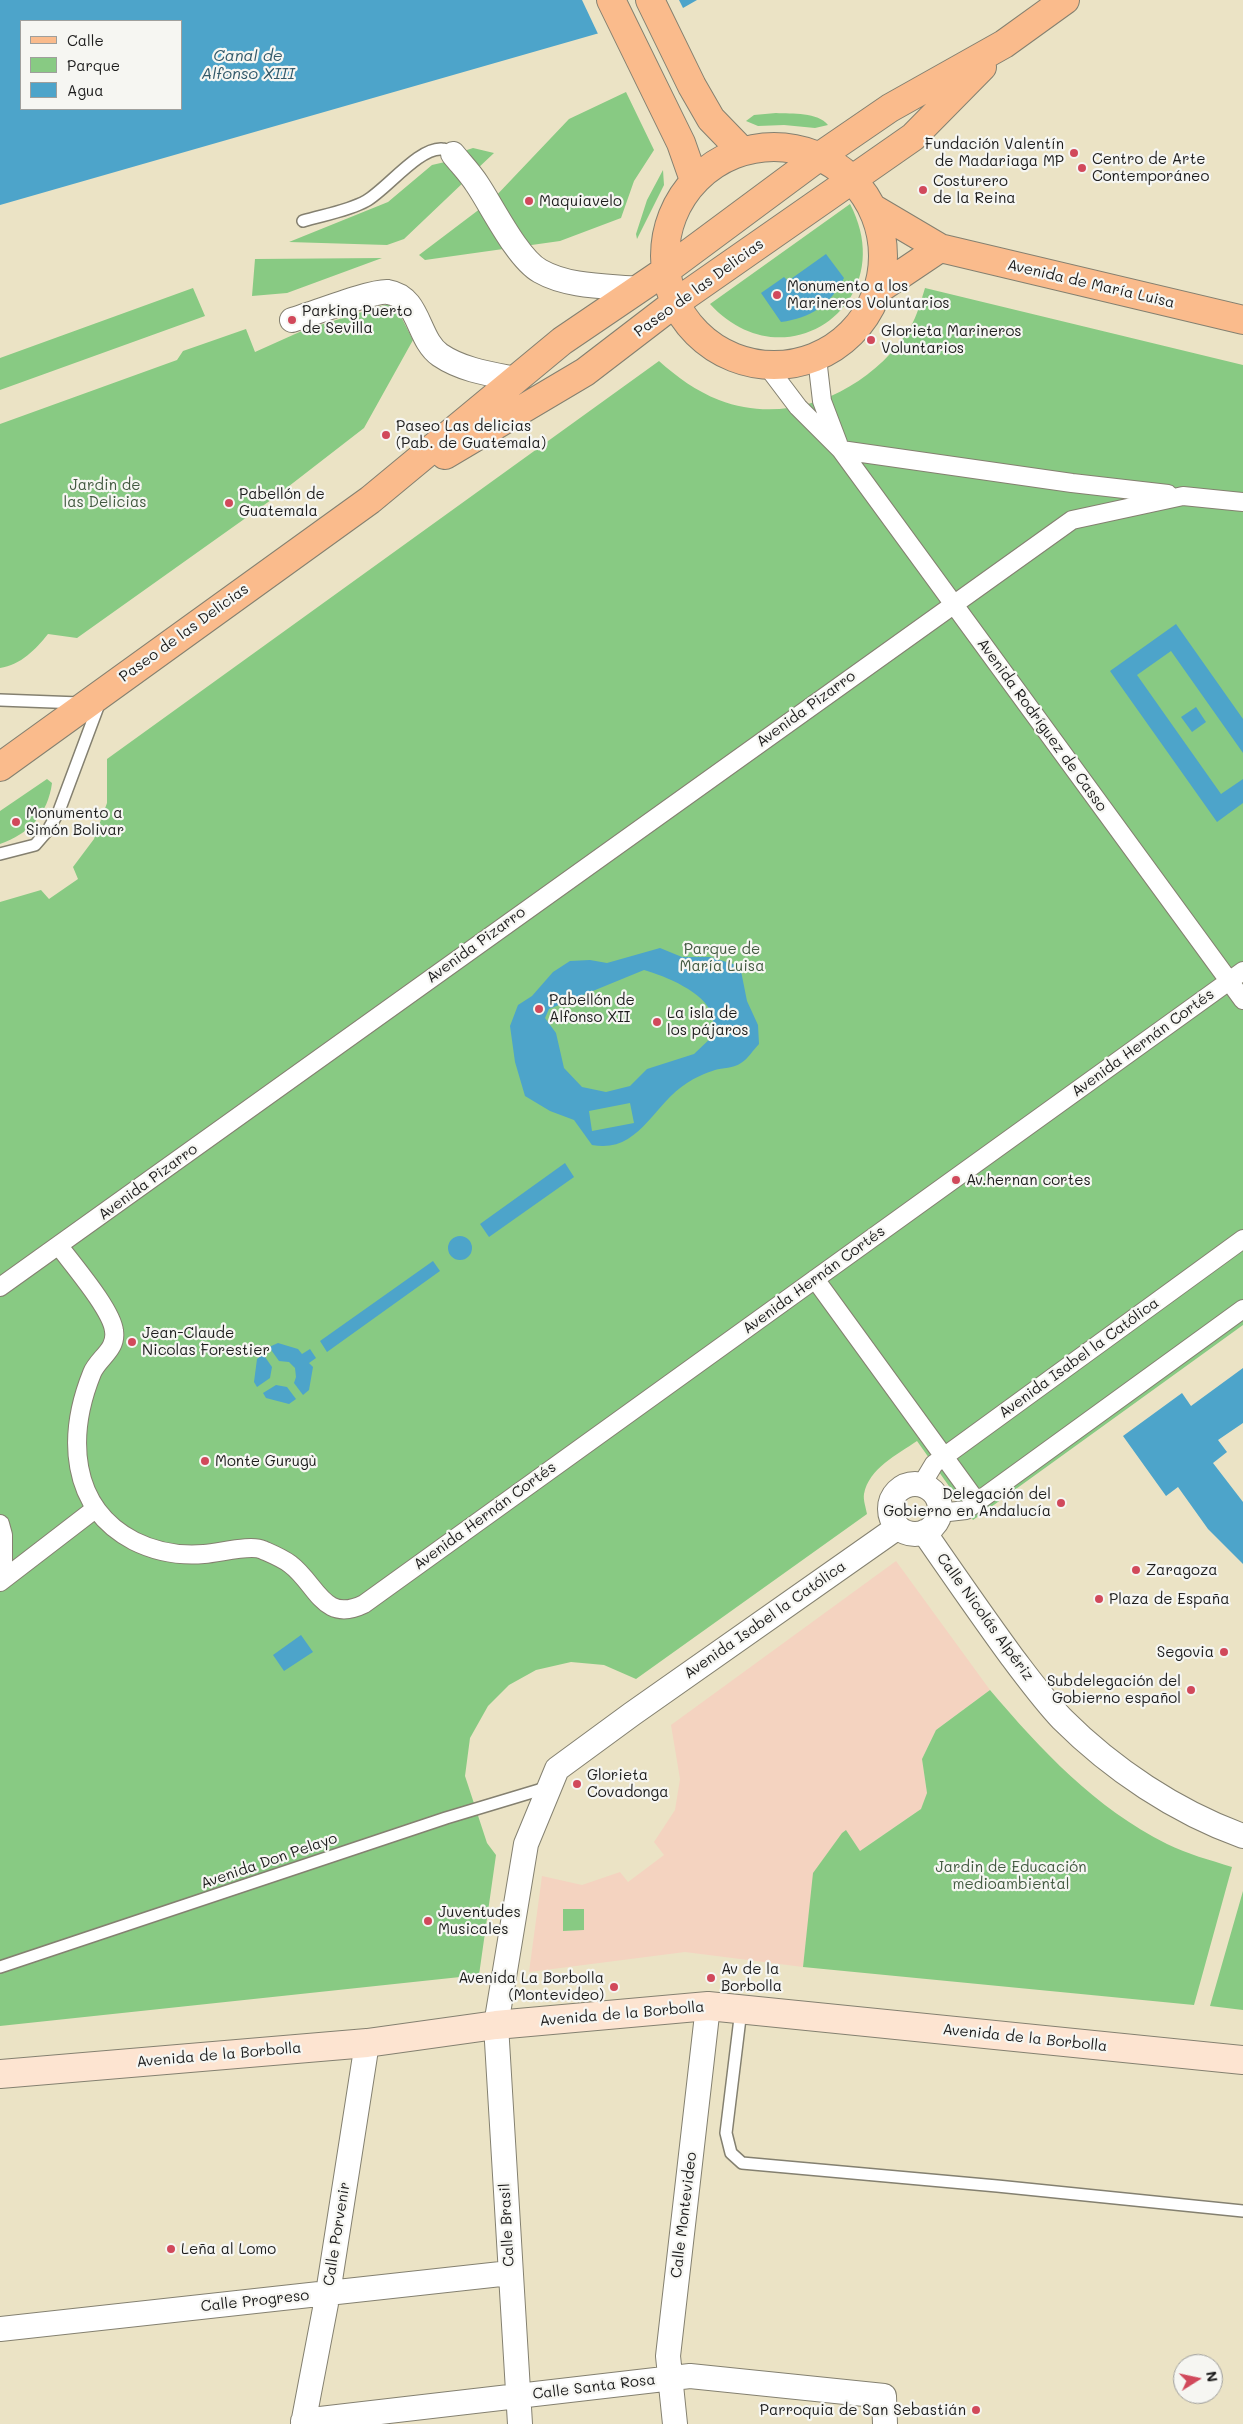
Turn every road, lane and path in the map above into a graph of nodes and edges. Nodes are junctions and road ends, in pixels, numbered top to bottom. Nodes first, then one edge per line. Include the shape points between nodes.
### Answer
1 (611, 0) edge
2 (650, 0) edge
3 (1065, 0) edge
4 (1004, 44) junction
5 (742, 150) junction
6 (453, 154) joint
7 (820, 156) junction
8 (853, 179) junction
9 (694, 180) junction
10 (874, 209) junction
11 (303, 221) dead end
12 (940, 248) junction
13 (665, 271) junction
14 (638, 289) junction
15 (879, 289) junction
16 (675, 304) junction
17 (292, 320) dead end
18 (1243, 320) edge
19 (817, 358) junction
20 (767, 366) junction
21 (516, 380) junction
22 (841, 450) junction
23 (1183, 496) junction
24 (370, 500) junction
25 (1243, 502) edge
26 (953, 604) junction
27 (97, 696) junction
28 (0, 700) edge
29 (0, 767) edge
30 (0, 854) edge
31 (1236, 976) edge
32 (1243, 1000) edge
33 (1243, 1239) edge
34 (60, 1246) junction
35 (816, 1279) junction
36 (0, 1287) edge
37 (1243, 1309) edge
38 (944, 1456) junction
39 (922, 1484) junction
40 (977, 1502) junction
41 (95, 1509) junction
42 (940, 1513) junction
43 (0, 1524) edge
44 (898, 1527) junction
45 (924, 1532) junction
46 (1, 1581) edge
47 (549, 1787) junction
48 (1243, 1836) edge
49 (0, 1967) edge
50 (708, 2006) junction
51 (741, 2010) junction
52 (496, 2026) junction
53 (367, 2043) junction
54 (1243, 2060) edge
55 (0, 2074) edge
56 (1243, 2211) edge
57 (510, 2273) junction
58 (328, 2293) junction
59 (0, 2329) edge
60 (670, 2378) junction
61 (519, 2396) junction
62 (303, 2422) edge
63 (520, 2424) edge
64 (675, 2424) edge
65 (885, 2424) edge

1 - 9 main road via 678,136
2 - 5 main road via 716,127
3 - 4 main road, Paseo de las Delicias
4 - 7 main road, Paseo de las Delicias via 890,108
4 - 8 main road, Paseo de las Delicias via 913,137
5 - 7 main road via 768,146 795,148
5 - 9 main road via 716,162
6 - 11 lane via 443,149 431,151 420,156 365,202
6 - 14 street via 476,182 517,247 538,270 580,283
7 - 8 main road
7 - 13 main road, Paseo de las Delicias
8 - 10 main road
8 - 16 main road, Paseo de las Delicias
9 - 13 main road via 680,199 670,222 664,246
10 - 12 main road, Avenida de María Luisa
10 - 15 main road via 884,249
12 - 15 main road
12 - 18 main road, Avenida de María Luisa
13 - 14 main road, Paseo de las Delicias
13 - 16 main road
14 - 21 main road, Paseo de las Delicias via 562,341
15 - 19 main road via 857,329 839,346
16 - 20 main road via 691,328 712,347 739,360
16 - 24 main road, Paseo de las Delicias via 584,372
17 - 21 street via 388,292 413,309 421,332 438,354 467,368
19 - 20 main road via 792,365
19 - 22 street via 822,401
20 - 22 street via 798,407
21 - 24 main road, Paseo de las Delicias
22 - 23 street
22 - 26 street, Avenida Rodríguez de Casso
23 - 25 street
23 - 26 street, Avenida Pizarro via 1072,520
24 - 27 main road, Paseo de las Delicias
26 - 31 street, Avenida Rodríguez de Casso
26 - 34 street, Avenida Pizarro
27 - 28 lane via 31,703
27 - 29 main road, Paseo de las Delicias
27 - 30 lane via 59,811 48,830 35,846
31 - 32 street, Avenida Rodríguez de Casso
31 - 35 street, Avenida Hernán Cortés
33 - 38 street, Avenida Isabel la Católica
34 - 36 street, Avenida Pizarro
34 - 41 street via 110,1317 115,1333 108,1354 92,1371 78,1420 76,1450 83,1484
35 - 38 street
35 - 41 street, Avenida Hernán Cortés via 364,1604 351,1610 336,1609 290,1564 256,1546 182,1555 158,1550 124,1535
37 - 40 street
38 - 39 street, Avenida Isabel la Católica via 934,1464
38 - 40 street
39 - 42 street via 936,1495
39 - 44 street via 905,1485 893,1496 890,1512
40 - 42 street via 966,1510
41 - 46 street
42 - 45 street via 937,1521
43 - 46 street via 3,1535
44 - 45 street via 910,1534
44 - 47 street, Avenida Isabel la Católica via 557,1769
45 - 48 street, Calle Nicolás Alpériz via 1002,1643 1062,1718 1148,1788 1205,1820
47 - 49 lane, Avenida Don Pelayo via 446,1818
47 - 52 street, Calle Brasil via 526,1844
50 - 51 main road, Avenida de la Borbolla
50 - 52 main road, Avenida de la Borbolla
50 - 60 street, Calle Montevideo via 668,2356
51 - 54 main road, Avenida de la Borbolla
51 - 56 lane via 726,2133 731,2152 742,2164
52 - 53 main road, Avenida de la Borbolla
52 - 57 street, Calle Brasil
53 - 55 main road, Avenida de la Borbolla
53 - 58 street, Calle Porvenir
57 - 58 street, Calle Progreso
57 - 61 street, Calle Brasil
58 - 59 street, Calle Progreso
58 - 62 street, Calle Porvenir
60 - 61 street, Calle Santa Rosa
60 - 64 street, Calle Montevideo
60 - 65 street, Calle Santa Rosa via 690,2376 884,2396
61 - 62 street, Calle Santa Rosa
61 - 63 street, Calle Brasil

